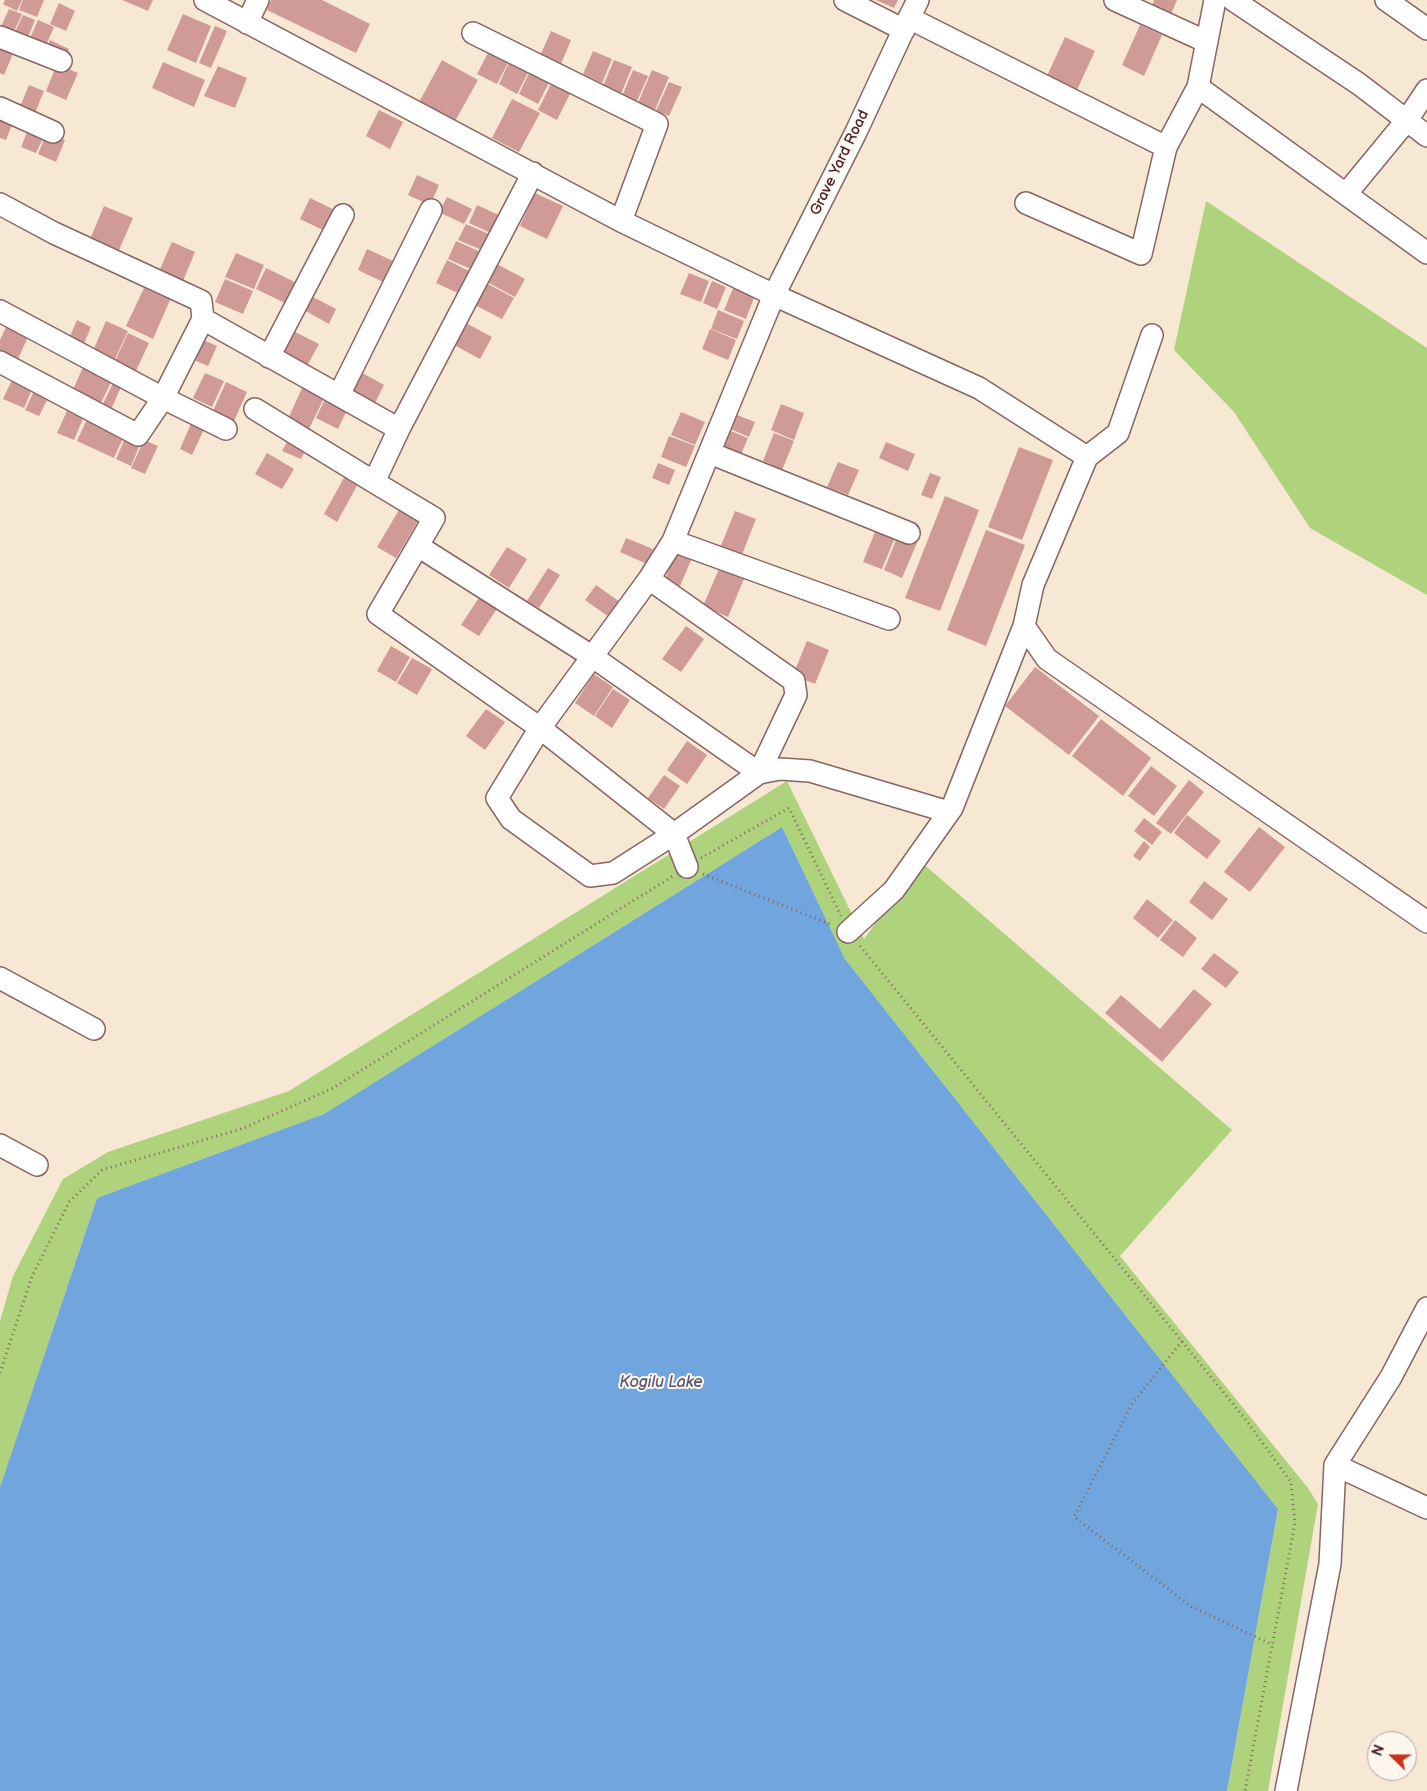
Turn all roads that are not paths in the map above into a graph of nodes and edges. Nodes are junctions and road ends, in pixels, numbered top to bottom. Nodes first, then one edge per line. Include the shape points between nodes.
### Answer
1 (205, 0) edge
2 (258, 0) edge
3 (845, 0) edge
4 (1115, 0) edge
5 (1215, 0) edge
6 (1386, 0) edge
7 (1241, 3) edge
8 (910, 16) edge
9 (247, 23) junction
10 (1427, 29) edge
11 (473, 33) dead end
12 (0, 37) edge
13 (1207, 42) junction
14 (61, 61) dead end
15 (1198, 86) junction
16 (1427, 90) edge
17 (0, 108) edge
18 (1407, 120) junction
19 (53, 132) dead end
20 (1427, 136) edge
21 (1166, 147) junction
22 (533, 173) junction
23 (1346, 194) junction
24 (1026, 203) dead end
25 (0, 204) edge
26 (431, 210) dead end
27 (343, 215) dead end
28 (621, 221) junction
29 (1427, 253) edge
30 (774, 295) junction
31 (0, 311) edge
32 (203, 319) junction
33 (1152, 335) dead end
34 (269, 357) junction
35 (0, 362) edge
36 (338, 395) junction
37 (163, 398) junction
38 (255, 409) dead end
39 (226, 429) dead end
40 (399, 429) junction
41 (710, 453) junction
42 (1087, 457) junction
43 (374, 482) junction
44 (909, 533) dead end
45 (673, 541) junction
46 (418, 546) junction
47 (649, 579) junction
48 (889, 619) dead end
49 (1024, 626) junction
50 (593, 657) junction
51 (540, 728) junction
52 (759, 773) junction
53 (942, 810) dead end
54 (674, 834) junction
55 (687, 867) road end
56 (1427, 922) edge
57 (848, 932) road end
58 (0, 978) edge
59 (94, 1029) dead end
60 (0, 1145) edge
61 (37, 1165) dead end
62 (1427, 1308) edge
63 (1335, 1465) junction
64 (1427, 1508) edge
65 (1286, 1791) edge

1 - 9 street
2 - 9 street
3 - 8 street
4 - 13 street
5 - 13 street
6 - 10 street
7 - 18 street
8 - 21 street
8 - 30 street, Grave Yard Road
9 - 22 street
11 - 28 street via 657,124
12 - 14 street
13 - 15 street
15 - 21 street
15 - 23 street
16 - 18 street
17 - 19 street
18 - 20 street
18 - 23 street
21 - 24 street via 1141,254
22 - 28 street
22 - 40 street
23 - 29 street
25 - 32 street via 54,233 201,301
26 - 36 street
27 - 34 street
28 - 30 street
30 - 41 street, Grave Yard Road
30 - 42 street via 979,388
31 - 37 street
32 - 34 street
32 - 37 street
33 - 42 street via 1118,433
34 - 36 street
35 - 37 street via 138,434
36 - 40 street
37 - 39 street
38 - 43 street
40 - 43 street
41 - 44 street
41 - 45 street, Grave Yard Road
42 - 49 street via 1033,585
43 - 46 street via 434,518
45 - 47 street, Grave Yard Road
45 - 48 street
46 - 50 street
46 - 51 street via 378,614
47 - 50 street, Grave Yard Road
47 - 52 street via 794,681 796,695
49 - 56 street via 1047,659
49 - 57 street via 952,808 894,890
50 - 51 street, Grave Yard Road
50 - 52 street
51 - 54 street
51 - 54 street, Grave Yard Road via 497,798 511,819 590,876 613,873
52 - 53 street via 780,769 810,771
52 - 54 street
54 - 55 street
58 - 59 street
60 - 61 street
62 - 63 street via 1391,1377
63 - 64 street
63 - 65 street via 1330,1564

